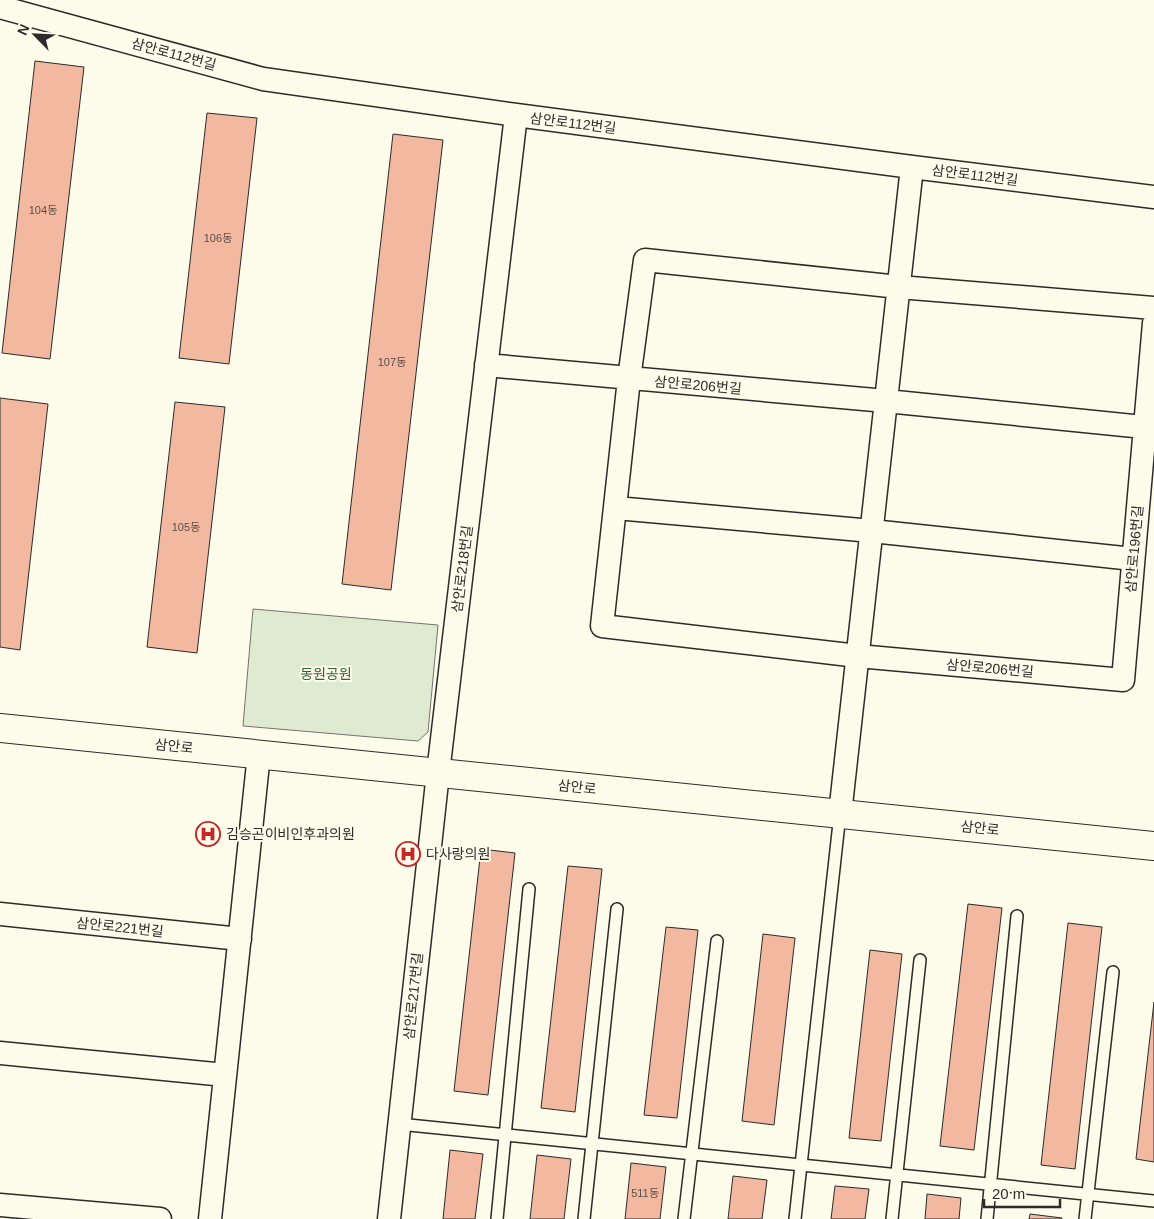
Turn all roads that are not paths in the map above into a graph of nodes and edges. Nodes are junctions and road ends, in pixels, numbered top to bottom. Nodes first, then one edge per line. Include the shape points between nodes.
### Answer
1 (0, 6) edge
2 (516, 115) junction
3 (912, 167) junction
4 (1154, 197) edge
5 (899, 288) junction
6 (1154, 308) edge
7 (1154, 323) edge
8 (486, 365) junction
9 (629, 379) junction
10 (886, 401) junction
11 (1149, 427) edge
12 (616, 508) junction
13 (872, 531) junction
14 (1134, 559) junction
15 (858, 656) junction
16 (1122, 680) joint
17 (0, 728) edge
18 (259, 754) junction
19 (438, 773) junction
20 (840, 814) junction
21 (1154, 846) edge
22 (529, 889) dead end
23 (617, 909) dead end
24 (0, 914) edge
25 (1017, 916) dead end
26 (240, 939) junction
27 (718, 941) dead end
28 (920, 960) dead end
29 (1113, 972) dead end
30 (0, 1053) edge
31 (225, 1075) junction
32 (399, 1124) junction
33 (505, 1134) junction
34 (592, 1143) junction
35 (692, 1154) junction
36 (801, 1165) junction
37 (897, 1174) junction
38 (990, 1184) junction
39 (1088, 1194) junction
40 (1154, 1201) edge
41 (0, 1205) edge
42 (160, 1219) edge
43 (210, 1219) edge
44 (389, 1219) edge
45 (497, 1219) edge
46 (584, 1219) edge
47 (684, 1219) edge
48 (795, 1219) edge
49 (892, 1219) edge
50 (987, 1219) edge
51 (1085, 1219) edge

1 - 2 street, 삼안로112번길 via 264,78
2 - 3 street, 삼안로112번길
2 - 8 street, 삼안로218번길
3 - 4 street, 삼안로112번길
3 - 5 street
5 - 6 street
5 - 9 street via 645,260
5 - 10 street
7 - 11 street, 삼안로196번길
8 - 9 street
8 - 19 street, 삼안로218번길
9 - 10 street, 삼안로206번길
9 - 12 street
10 - 11 street, 삼안로206번길
10 - 13 street
11 - 14 street, 삼안로196번길
12 - 13 street
12 - 15 street, 삼안로206번길 via 602,626
13 - 14 street
13 - 15 street
14 - 16 street, 삼안로196번길
15 - 16 street, 삼안로206번길
15 - 20 street
17 - 18 main road, 삼안로
18 - 19 main road, 삼안로
18 - 26 street
19 - 20 main road, 삼안로
19 - 32 street, 삼안로217번길
20 - 21 main road, 삼안로
20 - 36 lane
22 - 33 lane
23 - 34 lane
24 - 26 street, 삼안로221번길
25 - 38 lane
26 - 31 street
27 - 35 lane
28 - 37 lane
29 - 39 lane
30 - 31 street
31 - 43 street
32 - 33 lane
32 - 44 street, 삼안로217번길
33 - 34 lane
33 - 45 lane
34 - 35 lane
34 - 46 lane
35 - 36 lane
35 - 47 lane
36 - 37 lane
36 - 48 lane
37 - 38 lane
37 - 49 lane
38 - 39 lane
38 - 50 lane
39 - 40 lane
39 - 51 lane
41 - 42 street

